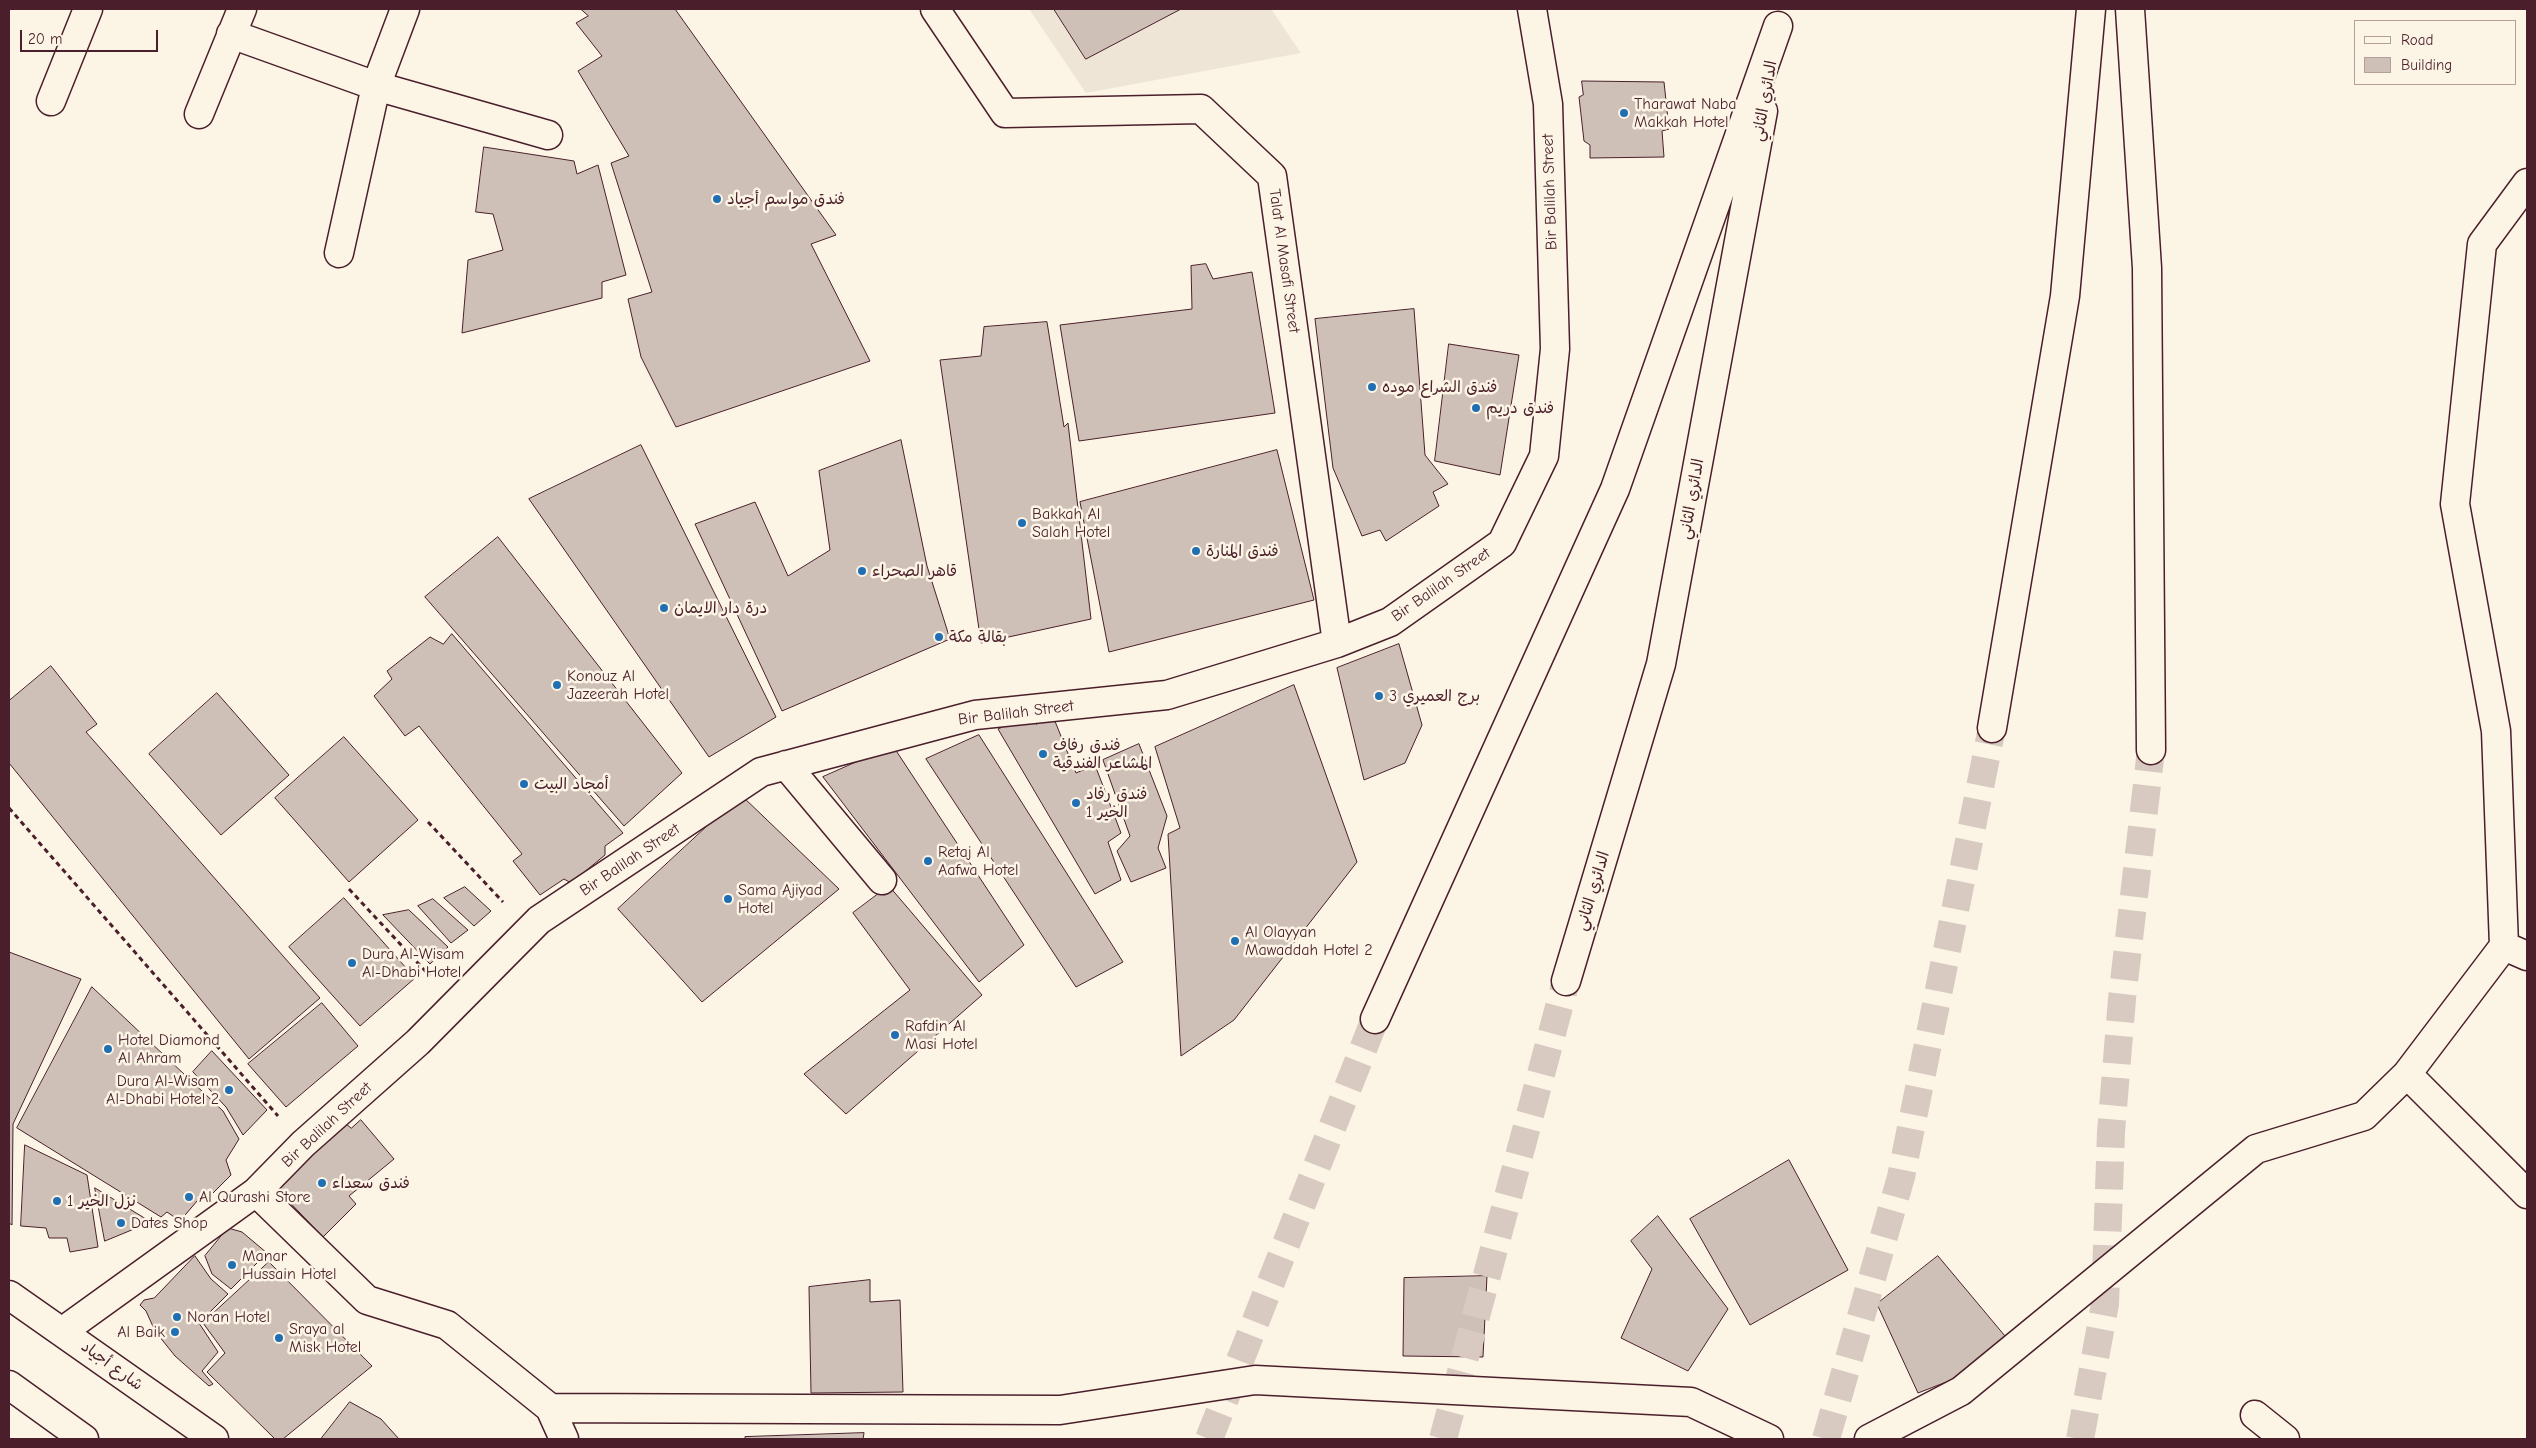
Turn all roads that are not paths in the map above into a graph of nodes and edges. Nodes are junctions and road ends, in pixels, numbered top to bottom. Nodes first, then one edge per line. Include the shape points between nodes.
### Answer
1 (88, 9) edge
2 (242, 9) edge
3 (405, 9) edge
4 (935, 9) edge
5 (1532, 9) edge
6 (2091, 9) edge
7 (2130, 9) edge
8 (1779, 17) edge
9 (231, 34) junction
10 (376, 86) junction
11 (51, 101) dead end
12 (198, 114) dead end
13 (548, 135) dead end
14 (2527, 183) edge
15 (338, 253) dead end
16 (1337, 643) junction
17 (1992, 728) tunnel mouth
18 (2151, 750) tunnel mouth
19 (786, 765) junction
20 (882, 880) dead end
21 (2516, 951) edge
22 (1566, 981) tunnel mouth
23 (1375, 1019) tunnel mouth
24 (2407, 1074) junction
25 (256, 1192) junction
26 (2527, 1194) edge
27 (9, 1294) edge
28 (64, 1331) junction
29 (9, 1385) edge
30 (550, 1408) junction
31 (2256, 1415) dead end
32 (84, 1439) edge
33 (214, 1439) edge
34 (564, 1439) edge
35 (1769, 1439) edge
36 (1869, 1439) edge
37 (2285, 1439) edge

1 - 11 main road
2 - 9 main road
3 - 10 main road
4 - 16 main road, Talat Al Masafi Street via 1005,113 1201,109 1272,176
5 - 16 main road, Bir Balilah Street via 1548,104 1555,349 1544,456 1502,543 1390,622
6 - 17 main road via 2065,296
7 - 18 main road via 2147,268
8 - 22 main road, الدائري الثاني via 1661,664
8 - 23 main road via 1615,489
9 - 10 main road
9 - 12 main road
10 - 13 main road
10 - 15 main road
14 - 21 main road via 2482,244 2455,504 2496,731
16 - 19 main road, Bir Balilah Street via 1167,695 975,715
19 - 20 main road
19 - 25 main road, Bir Balilah Street via 761,772 539,920 418,1042 303,1144
21 - 24 main road
24 - 26 main road
24 - 36 main road via 2364,1116 2256,1149 1961,1391
25 - 28 main road, Bir Balilah Street
25 - 30 main road via 367,1300 447,1325
27 - 28 main road, شارع أجياد
28 - 33 main road, شارع أجياد
29 - 32 main road
30 - 34 main road
30 - 35 main road via 1060,1410 1255,1380 1691,1402
31 - 37 main road

